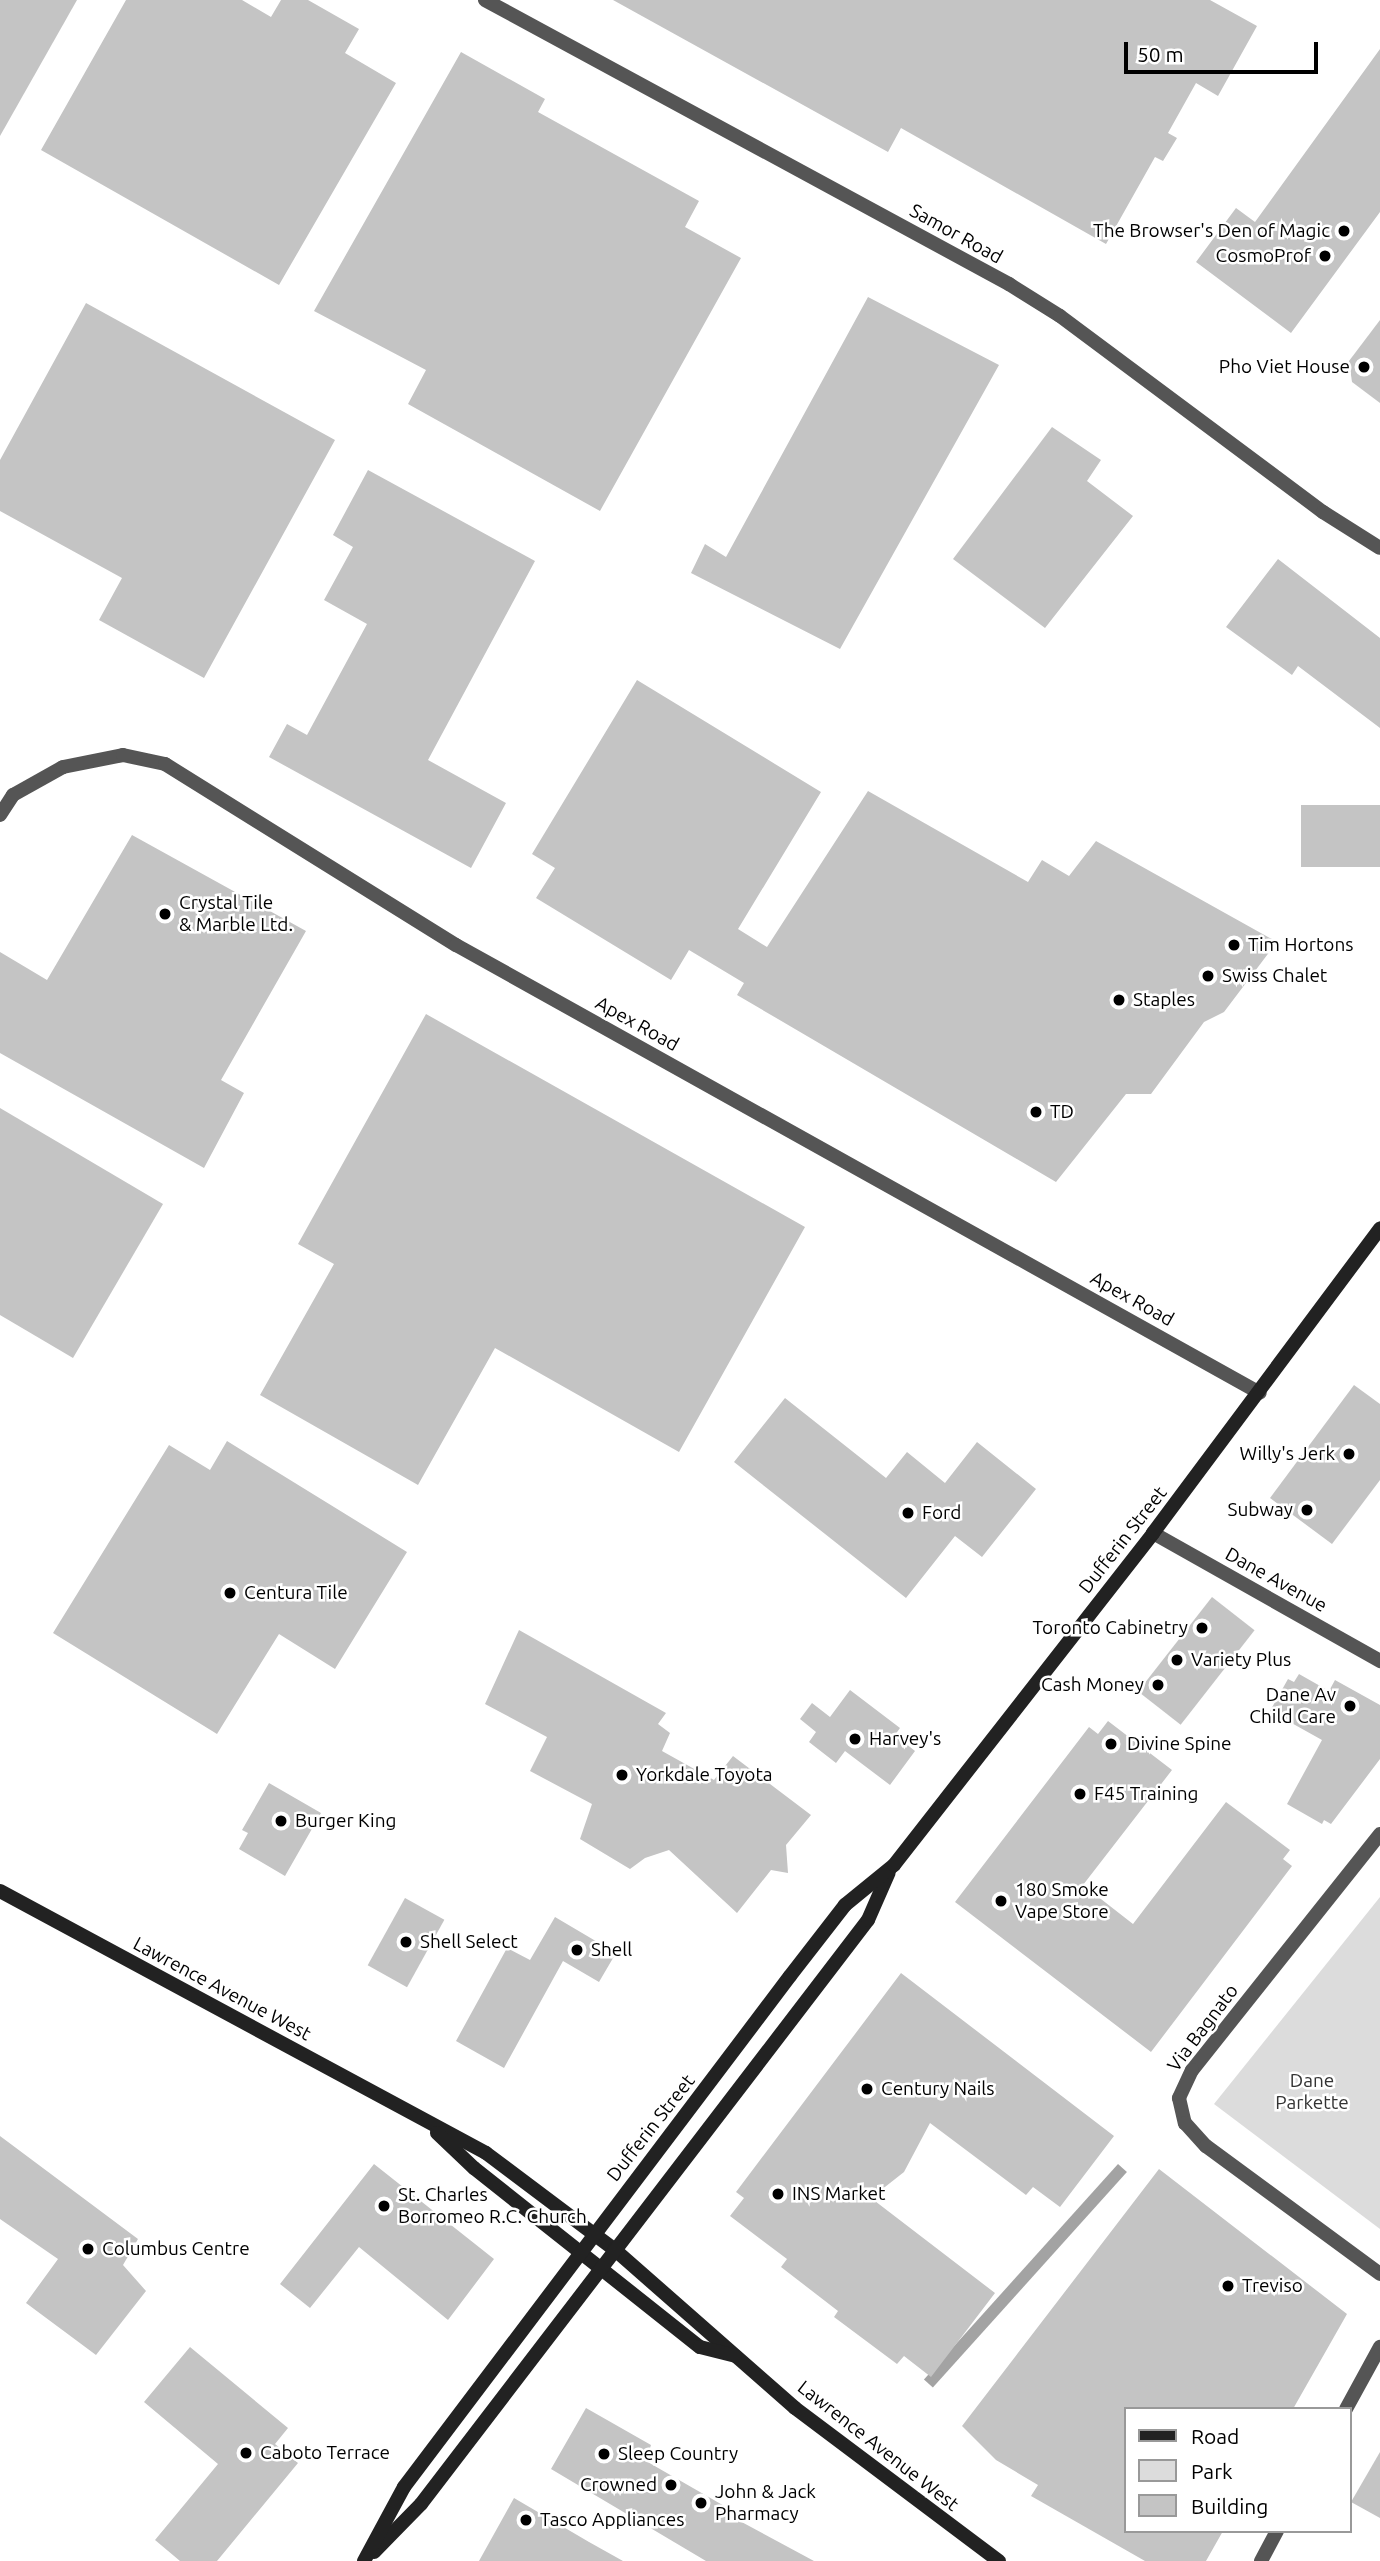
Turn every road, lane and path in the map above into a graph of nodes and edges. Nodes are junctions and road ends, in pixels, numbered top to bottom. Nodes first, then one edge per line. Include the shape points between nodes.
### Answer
1 (485, 0) edge
2 (1380, 548) edge
3 (0, 815) edge
4 (1380, 1228) edge
5 (1260, 1393) junction
6 (1153, 1533) junction
7 (1380, 1661) edge
8 (1380, 1834) edge
9 (890, 1871) junction
10 (0, 1891) edge
11 (425, 2122) junction
12 (595, 2234) junction
13 (614, 2249) junction
14 (581, 2251) junction
15 (601, 2267) junction
16 (1380, 2274) edge
17 (1380, 2347) edge
18 (736, 2357) junction
19 (1347, 2407) edge
20 (1277, 2533) edge
21 (365, 2561) edge
22 (999, 2561) edge
23 (1261, 2561) edge

1 - 2 street, Samor Road via 1060,316 1323,512
3 - 5 street, Apex Road via 13,795 63,767 123,755 164,764 456,945
4 - 5 main road, Dufferin Street
5 - 6 main road, Dufferin Street
6 - 7 street, Dane Avenue
6 - 9 main road, Dufferin Street
8 - 16 street, Via Bagnato via 1192,2070 1179,2098 1185,2123 1206,2146
9 - 12 main road, Dufferin Street via 845,1905
9 - 13 main road, Dufferin Street via 868,1920
10 - 11 main road, Lawrence Avenue West
11 - 12 main road, Lawrence Avenue West via 486,2153
11 - 14 main road, Lawrence Avenue West via 474,2168
12 - 13 main road, Lawrence Avenue West
12 - 14 main road, Dufferin Street
13 - 15 main road, Dufferin Street
13 - 18 main road, Lawrence Avenue West via 712,2330
14 - 15 main road, Lawrence Avenue West
14 - 21 main road, Dufferin Street via 404,2487
15 - 18 main road, Lawrence Avenue West via 700,2347
15 - 21 main road, Dufferin Street via 421,2504
17 - 19 street
18 - 22 main road, Lawrence Avenue West via 814,2423
20 - 23 street

